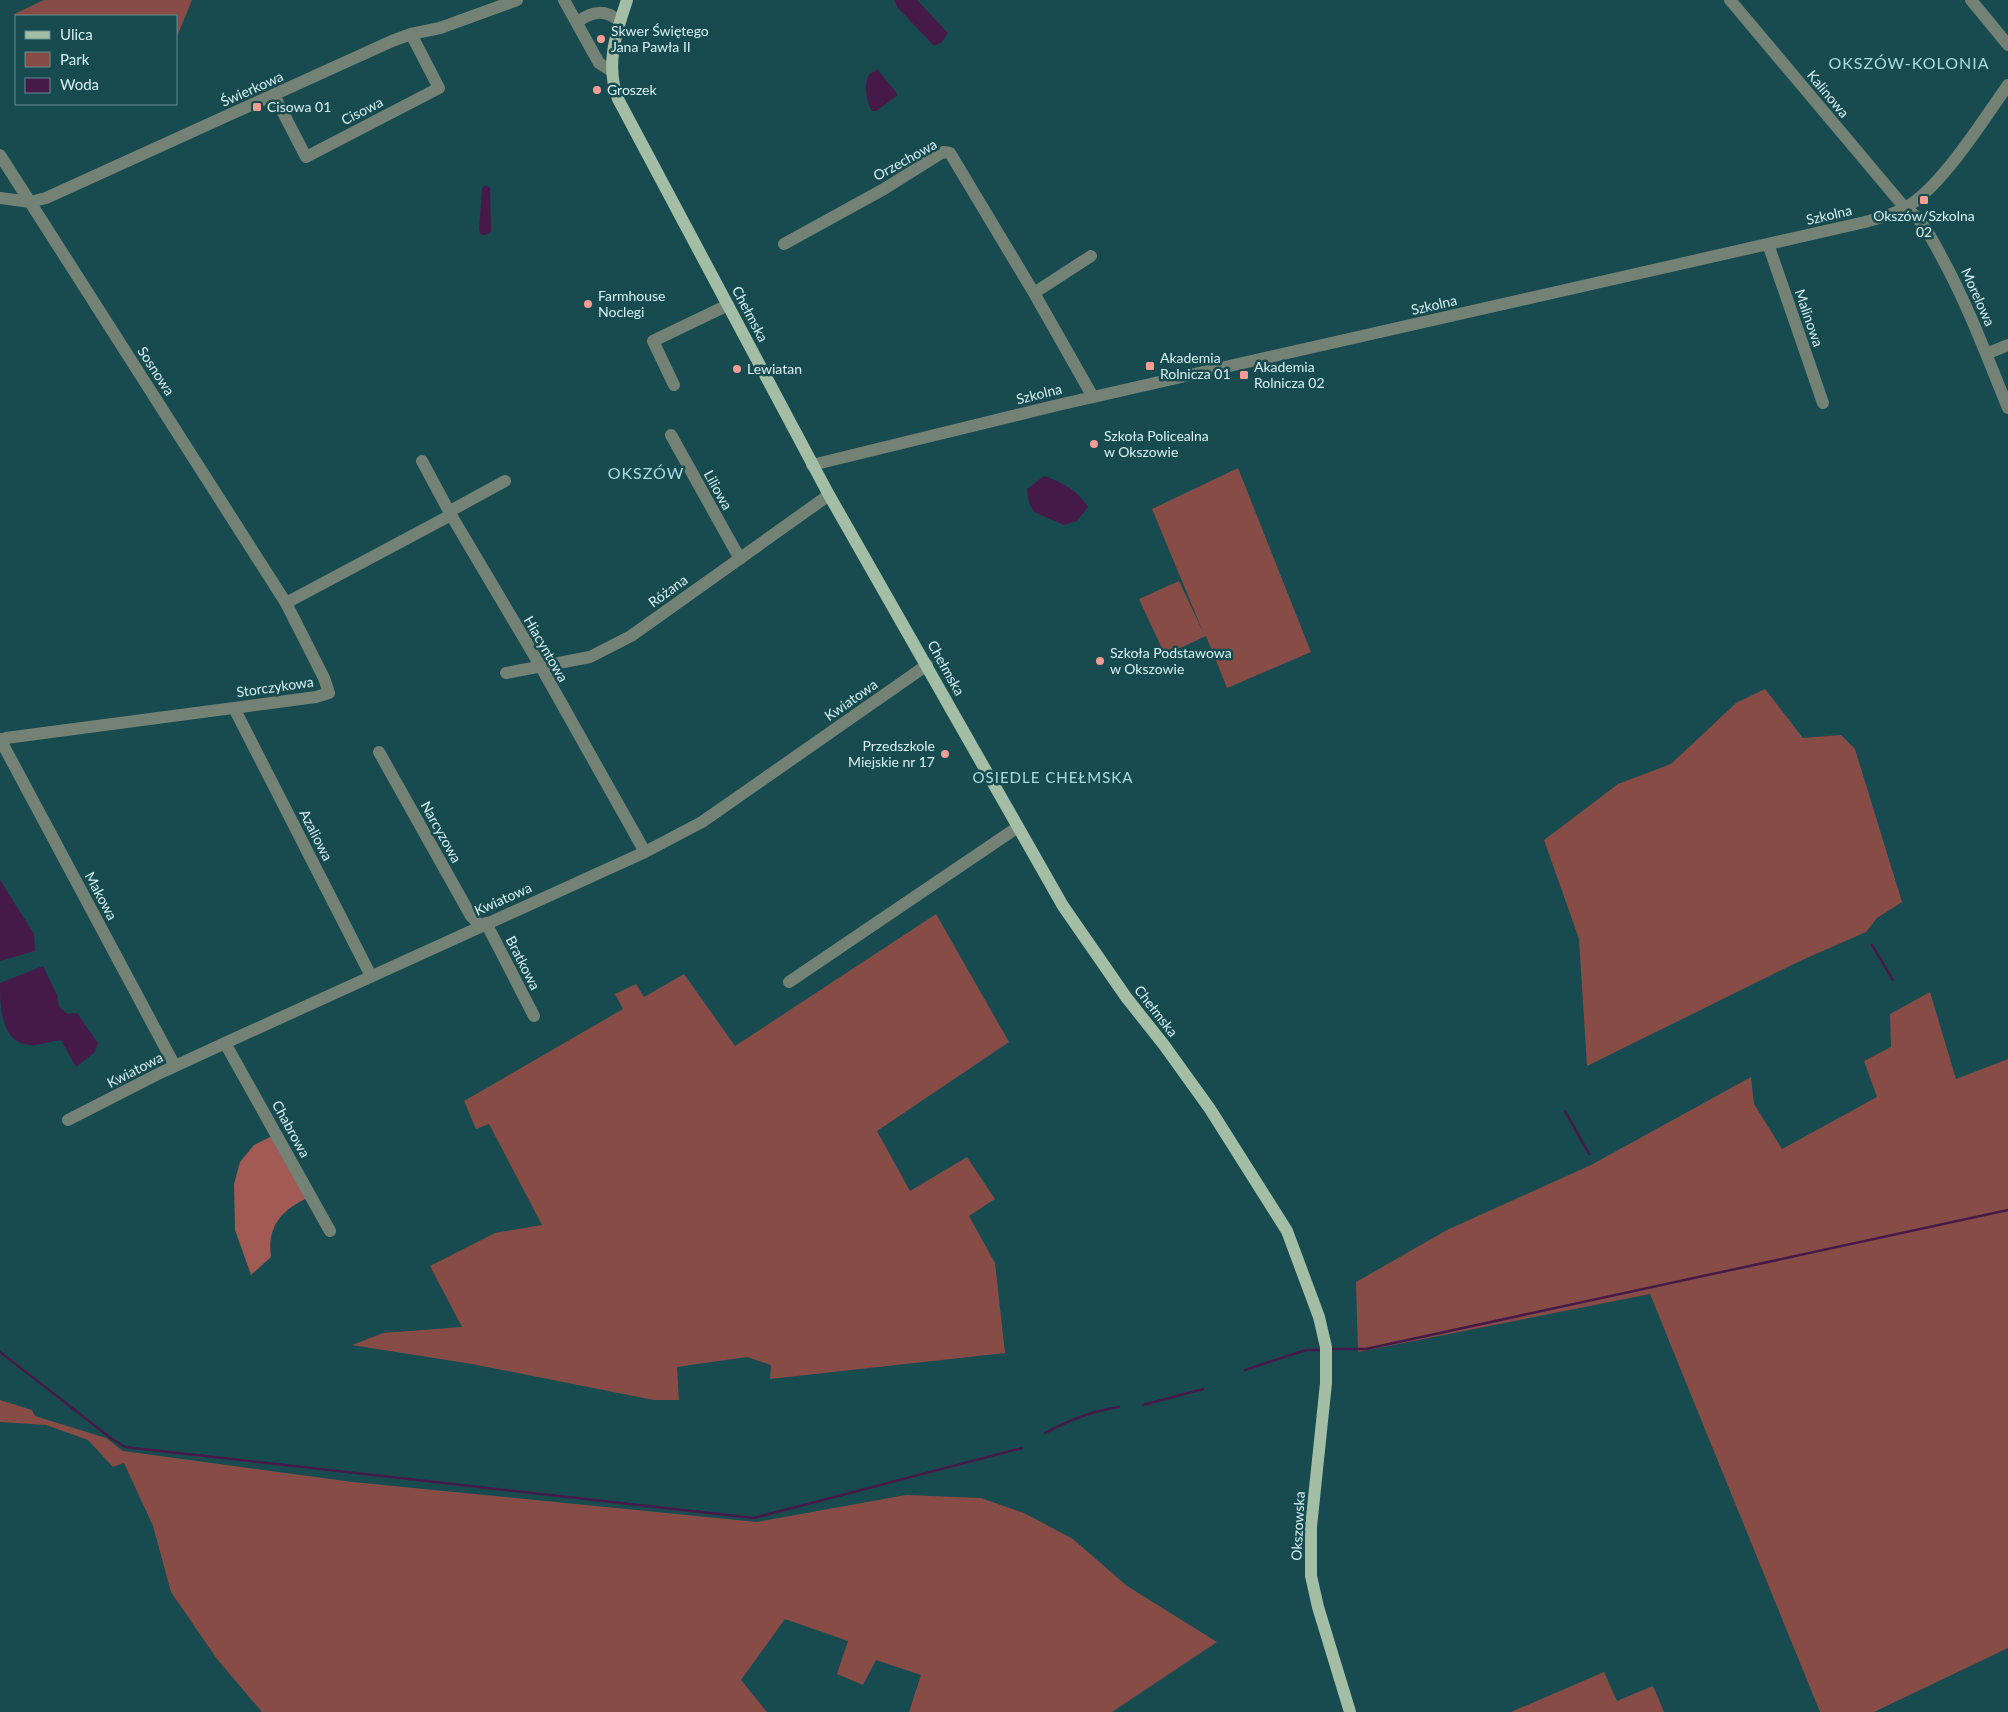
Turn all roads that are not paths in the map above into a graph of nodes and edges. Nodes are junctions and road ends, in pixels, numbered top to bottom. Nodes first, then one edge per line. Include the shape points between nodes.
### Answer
1 (517, 0) edge
2 (564, 0) edge
3 (627, 0) edge
4 (1730, 0) edge
5 (1972, 0) edge
6 (620, 21) junction
7 (576, 22) junction
8 (411, 34) junction
9 (2008, 45) edge
10 (610, 70) junction
11 (2008, 85) edge
12 (274, 95) junction
13 (0, 155) edge
14 (0, 198) edge
15 (30, 202) junction
16 (1905, 208) junction
17 (784, 244) dead end
18 (1768, 244) junction
19 (1091, 256) dead end
20 (1034, 293) junction
21 (728, 305) junction
22 (2008, 345) edge
23 (1986, 354) junction
24 (674, 386) dead end
25 (1093, 397) junction
26 (1823, 403) dead end
27 (2008, 408) edge
28 (670, 435) dead end
29 (422, 461) dead end
30 (812, 465) junction
31 (505, 481) dead end
32 (829, 495) junction
33 (451, 513) junction
34 (740, 558) junction
35 (286, 603) junction
36 (927, 665) junction
37 (541, 667) junction
38 (506, 673) dead end
39 (234, 708) junction
40 (0, 740) edge
41 (379, 752) dead end
42 (1018, 827) junction
43 (645, 852) junction
44 (483, 925) junction
45 (371, 976) junction
46 (789, 982) dead end
47 (534, 1016) dead end
48 (225, 1043) junction
49 (175, 1066) junction
50 (68, 1120) dead end
51 (330, 1231) dead end
52 (1324, 1337) joint
53 (1350, 1712) edge

1 - 8 street, Świerkowa via 440,28
2 - 7 street, Chełmska
3 - 6 main road
4 - 16 street, Kalinowa
5 - 9 street
6 - 7 street via 611,14 598,12
6 - 10 main road
7 - 10 street, Chełmska via 599,63
8 - 12 street, Świerkowa
8 - 12 street, Cisowa via 439,88 306,157
10 - 21 main road, Chełmska via 618,99
11 - 16 street, Szkolna via 1951,164
12 - 15 street, Świerkowa via 46,198
13 - 15 street, Sosnowa
14 - 15 street, Świerkowa
15 - 35 street, Sosnowa
16 - 18 street, Szkolna via 1865,222
16 - 23 street, Morelowa via 1914,214 1933,241 1961,292
17 - 20 street, Orzechowa via 943,152 950,152
18 - 25 street, Szkolna
18 - 26 street, Malinowa
19 - 20 street
20 - 25 street, Orzechowa
21 - 24 street via 653,341
21 - 30 main road, Chełmska
22 - 23 street
23 - 27 street, Morelowa
25 - 30 street, Szkolna
28 - 34 street, Liliowa
29 - 33 street, Hiacyntowa
30 - 32 main road, Chełmska
31 - 33 street
32 - 34 street, Różana
32 - 36 main road, Chełmska
33 - 35 street
33 - 37 street, Hiacyntowa
34 - 37 street, Różana via 609,649 590,657
35 - 39 street, Storczykowa via 329,693
36 - 42 main road, Chełmska
36 - 43 street, Kwiatowa via 702,822
37 - 38 street, Różana
37 - 43 street, Hiacyntowa
39 - 40 street, Storczykowa
39 - 45 street, Azaliowa
40 - 49 street, Makowa
41 - 44 street, Narcyzowa via 471,916
42 - 46 street
42 - 52 main road, Chełmska via 1070,917 1164,1045 1268,1199 1293,1244 1315,1300
43 - 44 street, Kwiatowa
44 - 45 street, Kwiatowa
44 - 47 street, Bratkowa
45 - 48 street, Kwiatowa
48 - 49 street, Kwiatowa
48 - 51 street, Chabrowa
49 - 50 street, Kwiatowa
52 - 53 main road, Okszowska via 1326,1383 1311,1534 1311,1576

